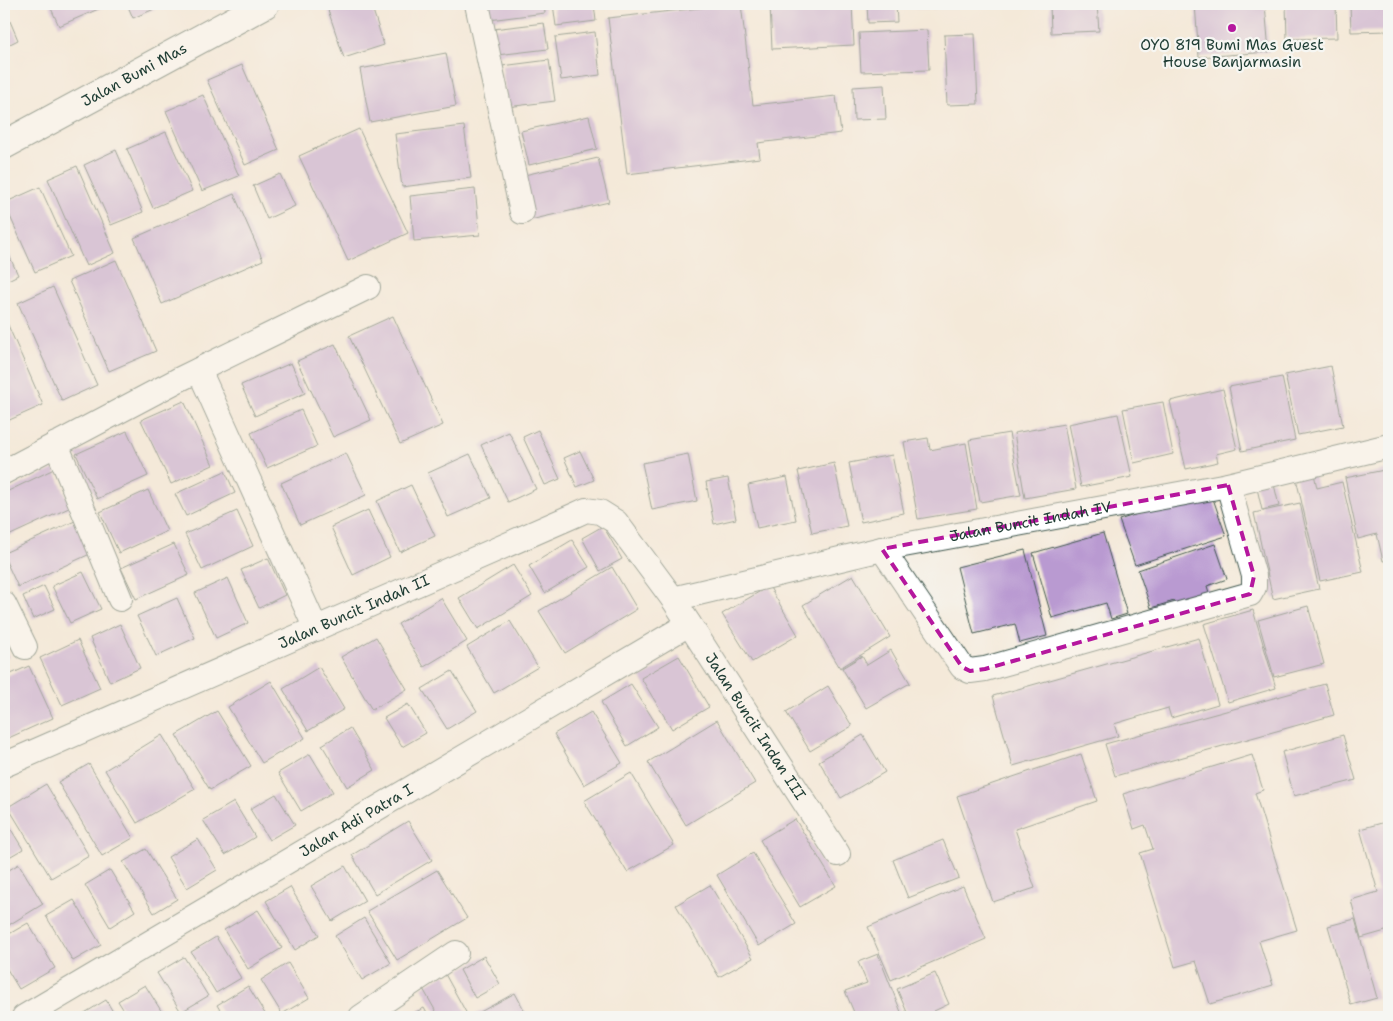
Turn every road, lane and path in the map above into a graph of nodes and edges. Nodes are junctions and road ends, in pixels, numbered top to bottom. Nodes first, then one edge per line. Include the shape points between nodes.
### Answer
1 (265, 4) edge
2 (477, 4) edge
3 (4, 145) edge
4 (522, 212) dead end
5 (368, 287) dead end
6 (199, 370) junction
7 (56, 444) junction
8 (1389, 446) edge
9 (4, 472) edge
10 (1228, 485) junction
11 (882, 549) junction
12 (120, 599) dead end
13 (674, 599) junction
14 (4, 604) edge
15 (689, 624) junction
16 (316, 629) junction
17 (25, 647) dead end
18 (4, 765) edge
19 (838, 854) dead end
20 (456, 953) dead end
21 (24, 1017) edge
22 (361, 1017) edge

1 - 3 street, Jalan Bumi Mas
2 - 4 street
5 - 6 street
6 - 7 street
6 - 16 street
7 - 9 street
7 - 12 street
8 - 10 street, Jalan Buncit Indah IV
10 - 11 street, Jalan Buncit Indah IV
10 - 11 street via 1254,576 1250,594 985,669 970,671 962,667
11 - 13 street, Jalan Buncit Indah IV
13 - 15 street, Jalan Buncit Indan III
13 - 16 street, Jalan Buncit Indah II via 616,522 600,512 586,510
14 - 17 street
15 - 19 street, Jalan Buncit Indan III
15 - 21 street, Jalan Adi Patra I
16 - 18 street, Jalan Buncit Indah II
20 - 22 street

